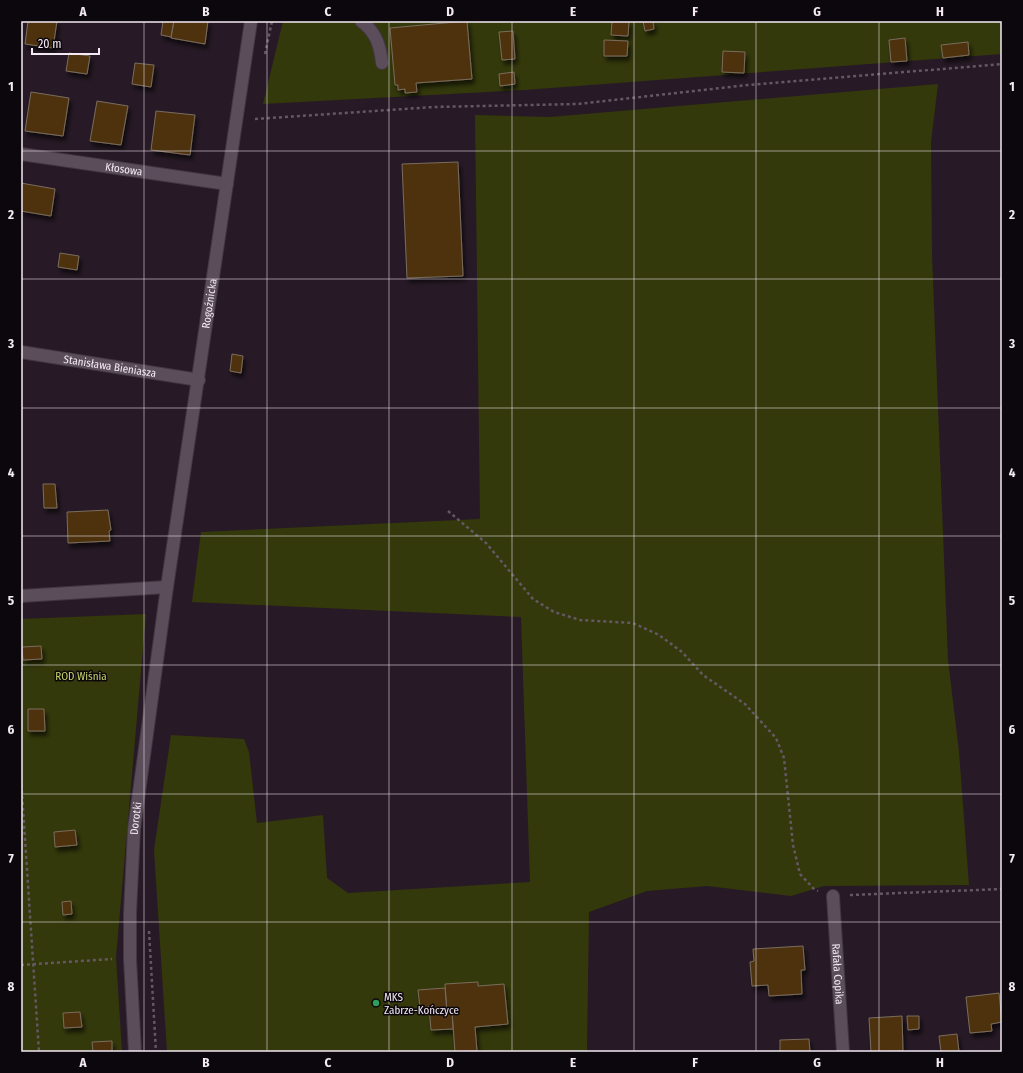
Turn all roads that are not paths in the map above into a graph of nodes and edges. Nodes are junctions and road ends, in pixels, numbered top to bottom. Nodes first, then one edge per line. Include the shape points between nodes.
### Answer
1 (251, 21) edge
2 (361, 21) edge
3 (382, 63) dead end
4 (21, 154) edge
5 (227, 184) junction
6 (21, 352) edge
7 (199, 380) junction
8 (167, 587) junction
9 (21, 596) edge
10 (833, 896) road end
11 (135, 1052) edge
12 (843, 1052) edge

1 - 5 street, Rogoźnicka
2 - 3 street via 370,28 377,39
4 - 5 street, Kłosowa
5 - 7 street, Rogoźnicka
6 - 7 street, Stanisława Bieniasza
7 - 8 street, Rogoźnicka
8 - 9 street
8 - 11 street, Dorotki via 134,829 130,959
10 - 12 street, Rafała Copika

